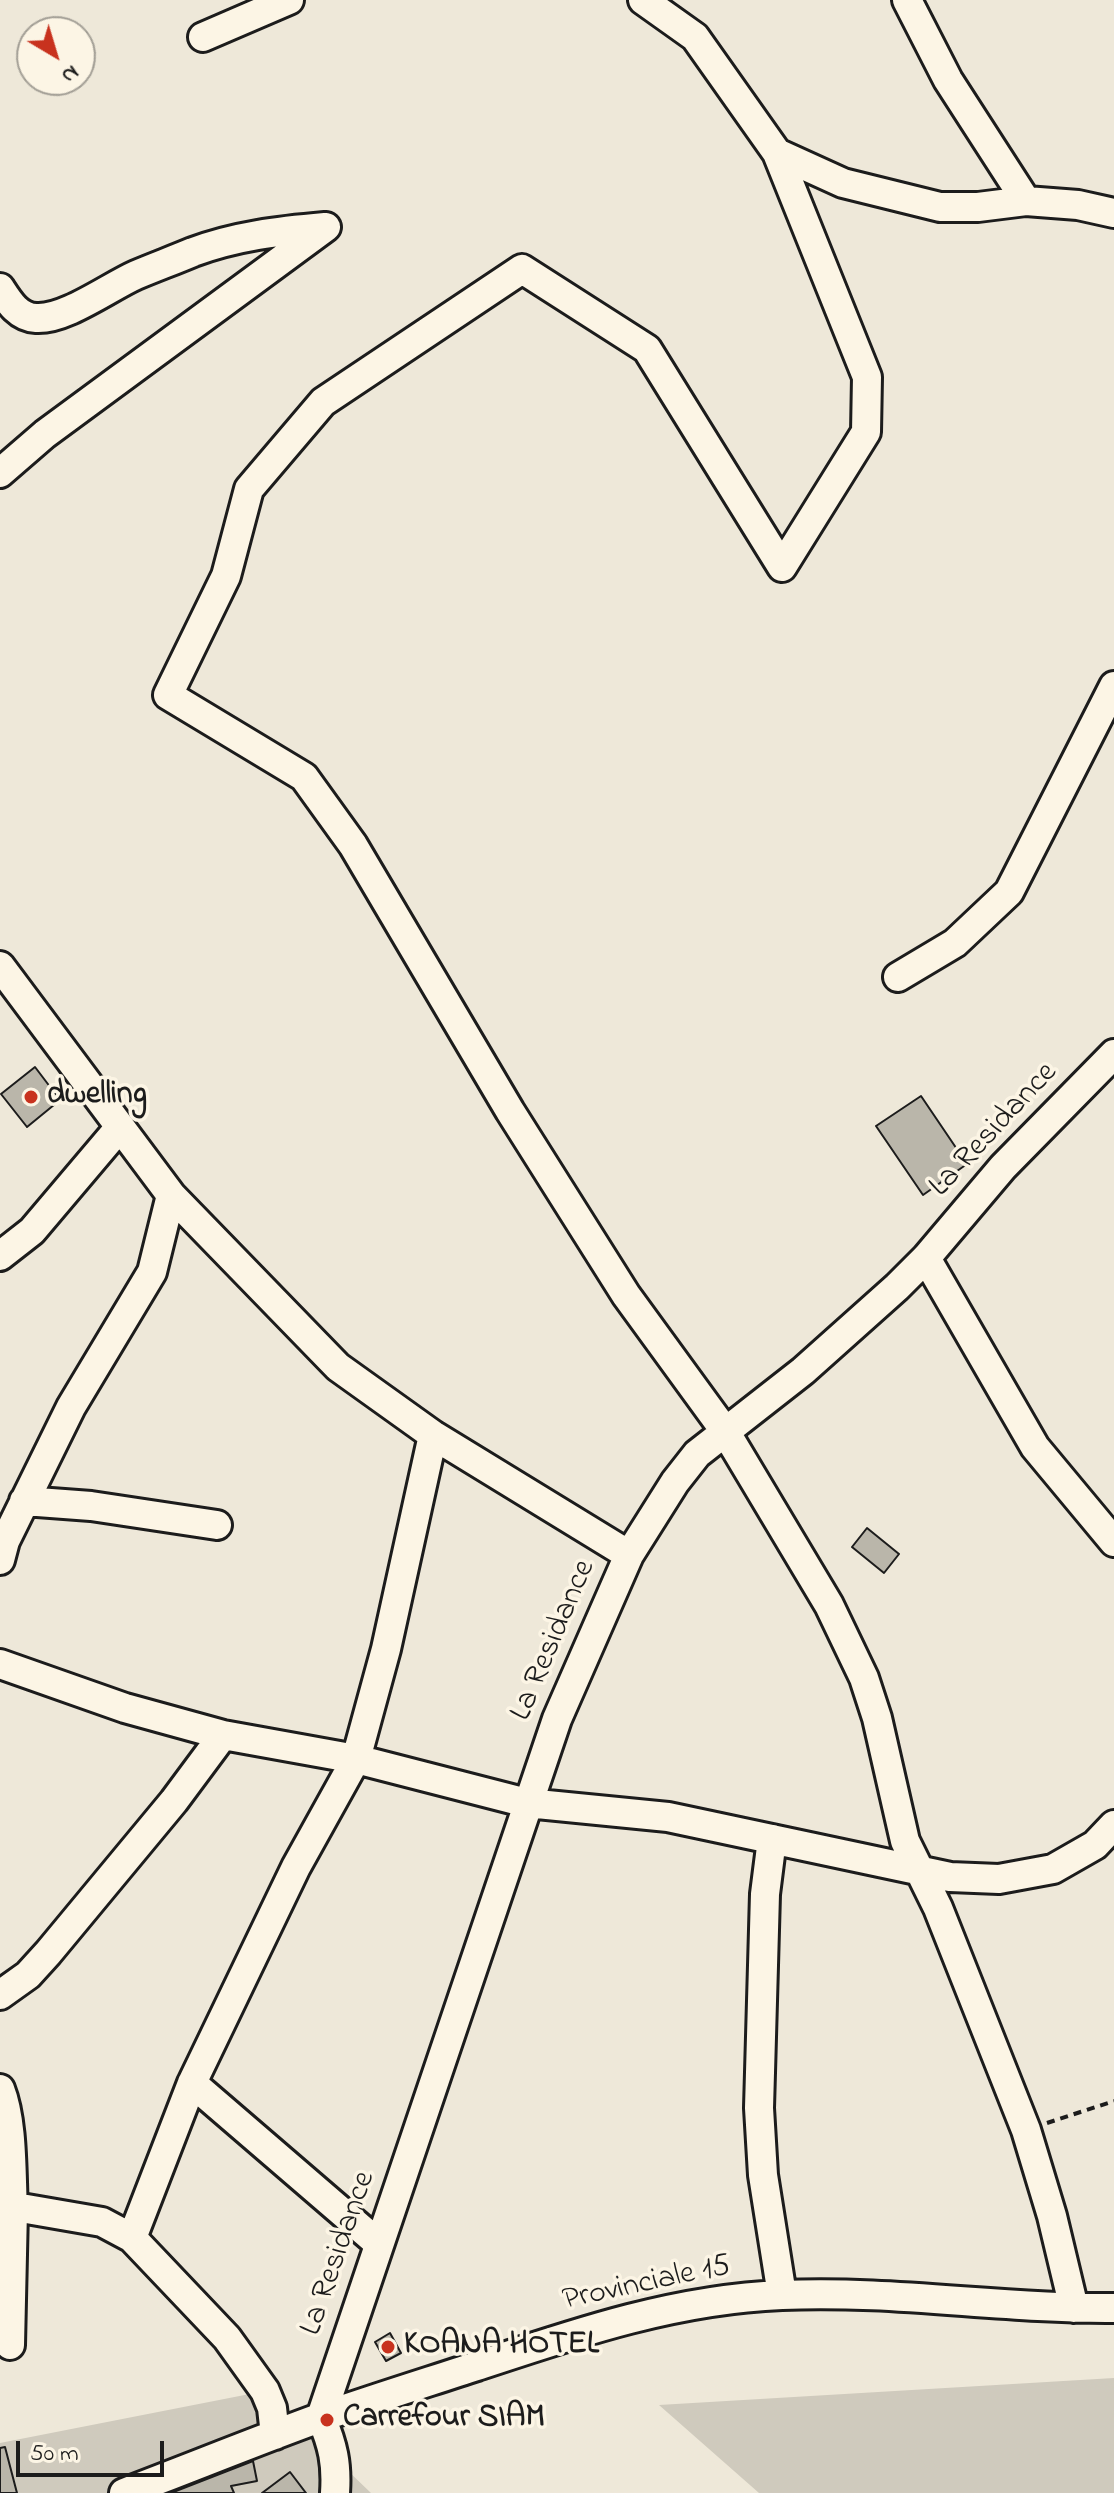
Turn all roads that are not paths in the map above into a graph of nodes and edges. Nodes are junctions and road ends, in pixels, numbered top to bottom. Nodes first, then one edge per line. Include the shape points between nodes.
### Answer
1 (289, 0) edge
2 (643, 0) edge
3 (907, 0) edge
4 (203, 37) dead end
5 (777, 153) junction
6 (1026, 201) junction
7 (1114, 213) edge
8 (0, 288) edge
9 (0, 473) edge
10 (1114, 686) edge
11 (0, 966) edge
12 (898, 977) dead end
13 (1114, 1054) edge
14 (120, 1127) junction
15 (171, 1195) junction
16 (0, 1256) edge
17 (926, 1258) junction
18 (725, 1431) junction
19 (433, 1435) junction
20 (24, 1501) junction
21 (217, 1525) dead end
22 (1114, 1542) edge
23 (629, 1555) junction
24 (0, 1560) edge
25 (0, 1664) edge
26 (223, 1735) junction
27 (356, 1759) junction
28 (527, 1803) junction
29 (1114, 1825) edge
30 (772, 1839) junction
31 (919, 1869) junction
32 (0, 1995) edge
33 (192, 2083) junction
34 (0, 2089) edge
35 (13, 2209) junction
36 (132, 2238) junction
37 (379, 2244) junction
38 (782, 2295) junction
39 (1074, 2308) junction
40 (1114, 2308) edge
41 (10, 2345) dead end
42 (321, 2417) junction
43 (275, 2435) junction
44 (124, 2493) edge
45 (335, 2493) edge

1 - 4 street
2 - 5 street via 695,37
3 - 6 street via 948,80
5 - 6 street via 843,183 940,207
5 - 18 street via 867,377 866,432 782,567 647,349 522,269 323,402 249,489 226,576 168,695 304,777 353,845 626,1295
6 - 7 street
8 - 9 street via 21,314 37,319 230,240 326,227 45,434
10 - 12 street via 1009,892 955,943
11 - 14 street
13 - 17 street, La Residance via 1003,1167
14 - 15 street
14 - 16 street via 32,1231
15 - 19 street via 338,1367
15 - 20 street via 152,1272 71,1407
17 - 18 street, La Residance via 803,1371
17 - 22 street via 1035,1447
18 - 23 street, La Residance via 675,1482
18 - 31 street via 829,1605 864,1678 901,1826
19 - 23 street
19 - 27 street
20 - 21 street
20 - 24 street
23 - 28 street, La Residance via 557,1719
25 - 26 street via 125,1708
26 - 27 street
26 - 32 street via 48,1953
27 - 28 street
27 - 33 street via 296,1867
28 - 30 street via 668,1817
28 - 37 street, La Residance
29 - 31 street via 1095,1845 1053,1869 999,1879 950,1877
30 - 31 street
30 - 38 street via 765,1894 759,2108 763,2175
31 - 39 street via 1026,2130
33 - 36 street
33 - 37 street
34 - 35 street
35 - 36 street via 102,2222
35 - 41 street
36 - 43 street via 227,2338 265,2391
37 - 42 street, La Residance
38 - 39 street, Provinciale 15 via 932,2297
38 - 42 street, Provinciale 15 via 635,2317
39 - 40 street, Provinciale 15
42 - 43 street, Provinciale 15
42 - 45 street via 337,2468
43 - 44 street, Provinciale 15

